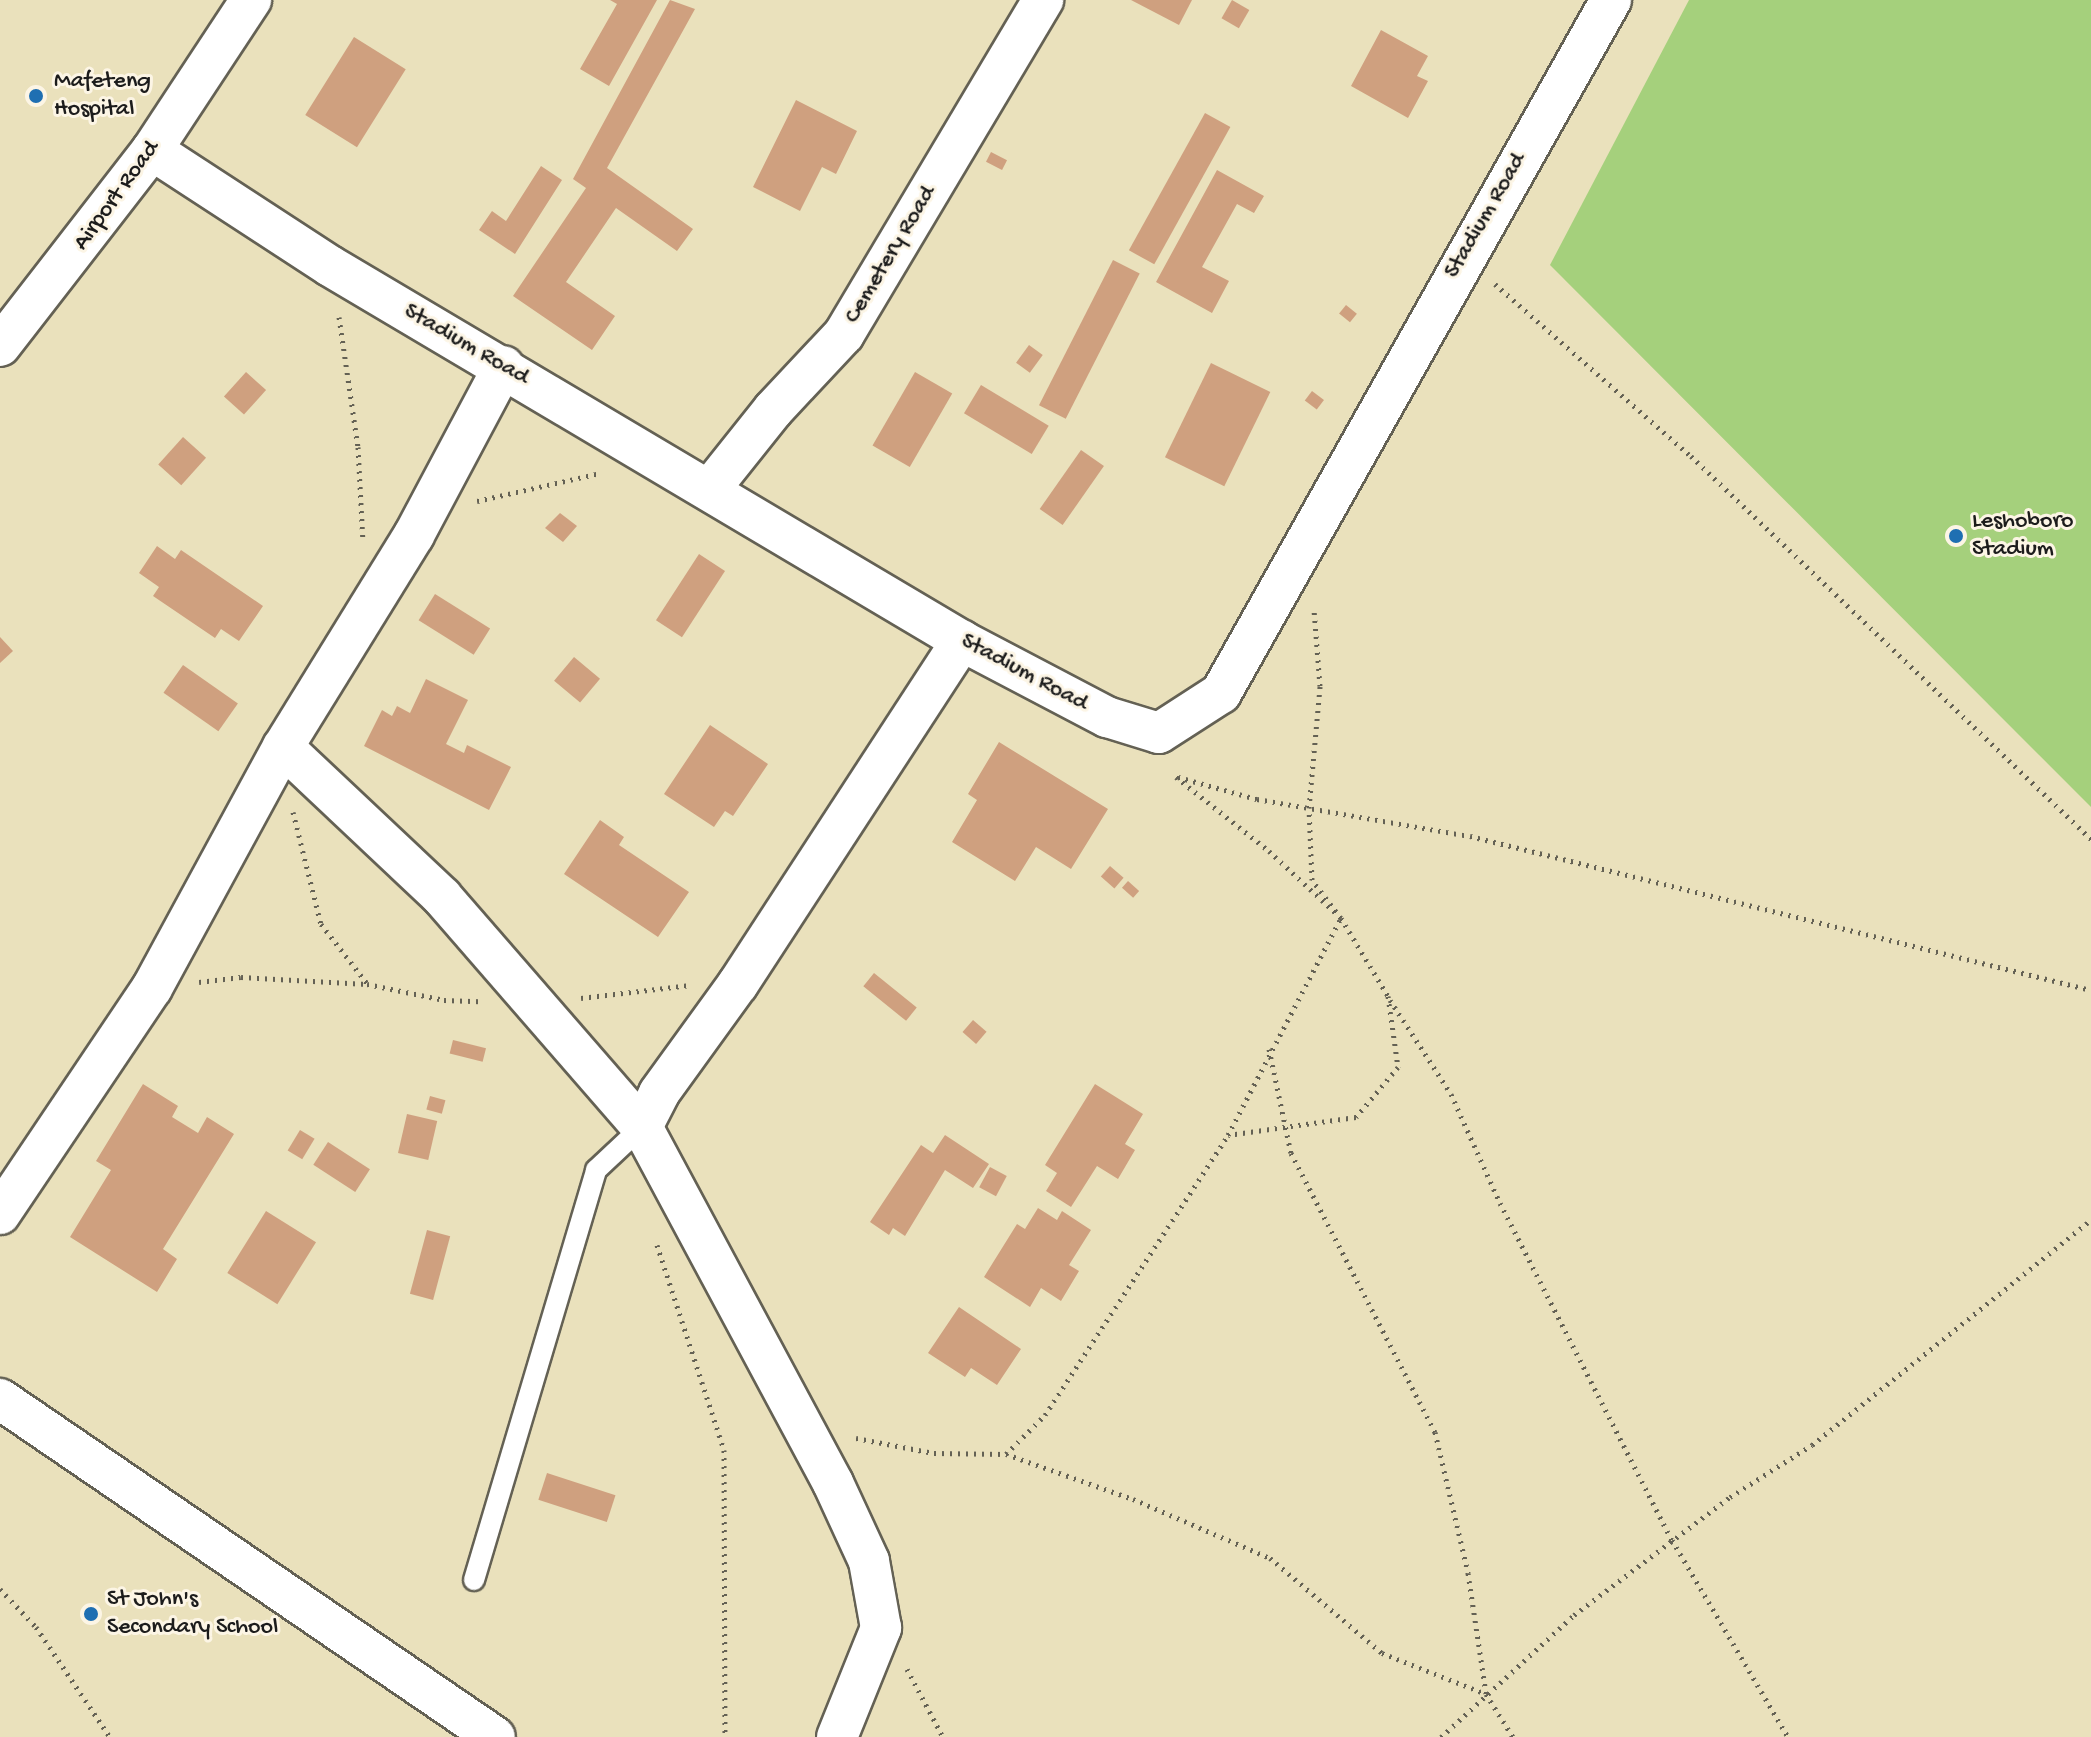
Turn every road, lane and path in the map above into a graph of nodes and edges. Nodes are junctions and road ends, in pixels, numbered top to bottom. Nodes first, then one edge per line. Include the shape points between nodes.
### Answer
1 (251, 0) edge
2 (1043, 0) edge
3 (1611, 0) edge
4 (152, 150) junction
5 (1463, 256) junction
6 (330, 266) junction
7 (0, 346) edge
8 (504, 366) junction
9 (643, 450) junction
10 (710, 489) junction
11 (464, 505) dead end
12 (1313, 594) dead end
13 (366, 606) junction
14 (962, 641) junction
15 (1159, 733) junction
16 (281, 754) junction
17 (1176, 777) junction
18 (1309, 808) junction
19 (2091, 839) edge
20 (1341, 918) junction
21 (367, 984) junction
22 (738, 984) junction
23 (152, 988) junction
24 (2091, 990) edge
25 (1388, 996) junction
26 (529, 1002) junction
27 (1269, 1049) junction
28 (642, 1127) junction
29 (1286, 1130) junction
30 (1228, 1135) junction
31 (0, 1214) edge
32 (2091, 1220) edge
33 (655, 1239) dead end
34 (0, 1399) edge
35 (853, 1437) dead end
36 (1006, 1454) junction
37 (1672, 1540) junction
38 (474, 1580) dead end
39 (0, 1589) edge
40 (881, 1628) junction
41 (1486, 1694) junction
42 (110, 1737) edge
43 (495, 1737) edge
44 (725, 1737) edge
45 (837, 1737) edge
46 (943, 1737) edge
47 (1441, 1737) edge
48 (1513, 1737) edge
49 (1788, 1737) edge

1 - 4 street, Airport Road
2 - 10 street, Cemetery Road via 844,334 773,410
3 - 5 street, Stadium Road
4 - 6 street, Stadium Road
4 - 7 street, Airport Road
5 - 15 street, Stadium Road via 1221,693
5 - 19 path via 1691,456
6 - 8 street, Stadium Road
6 - 13 path via 358,447
8 - 9 street, Stadium Road
8 - 13 street via 414,535
9 - 10 street, Stadium Road
9 - 11 path via 623,469
10 - 14 street, Stadium Road
12 - 18 path via 1320,686
13 - 16 street
14 - 15 street, Stadium Road via 1107,717
14 - 22 street
15 - 17 path
16 - 21 path via 321,924
16 - 23 street
16 - 26 street via 442,897
17 - 18 path
17 - 20 path via 1269,851
18 - 20 path via 1312,880
18 - 24 path via 1470,836
20 - 25 path
20 - 27 path
21 - 23 path via 241,977
21 - 26 path via 444,1000
22 - 26 path via 717,981
22 - 28 street via 659,1093
23 - 31 street
25 - 29 path via 1398,1067 1356,1117
25 - 37 path via 1451,1094 1500,1203
26 - 28 street
27 - 29 path
27 - 30 path
28 - 38 lane via 596,1170
28 - 40 street via 833,1483 869,1561
29 - 30 path
29 - 41 path via 1291,1153 1435,1432 1468,1573
30 - 36 path via 1045,1415
32 - 37 path via 1812,1445
33 - 44 path via 724,1450
34 - 43 street
35 - 36 path via 934,1453
36 - 41 path via 1133,1499 1270,1558 1382,1653
37 - 41 path via 1574,1615
37 - 49 path
39 - 42 path via 36,1627
40 - 45 street
40 - 46 path
41 - 47 path
41 - 48 path

